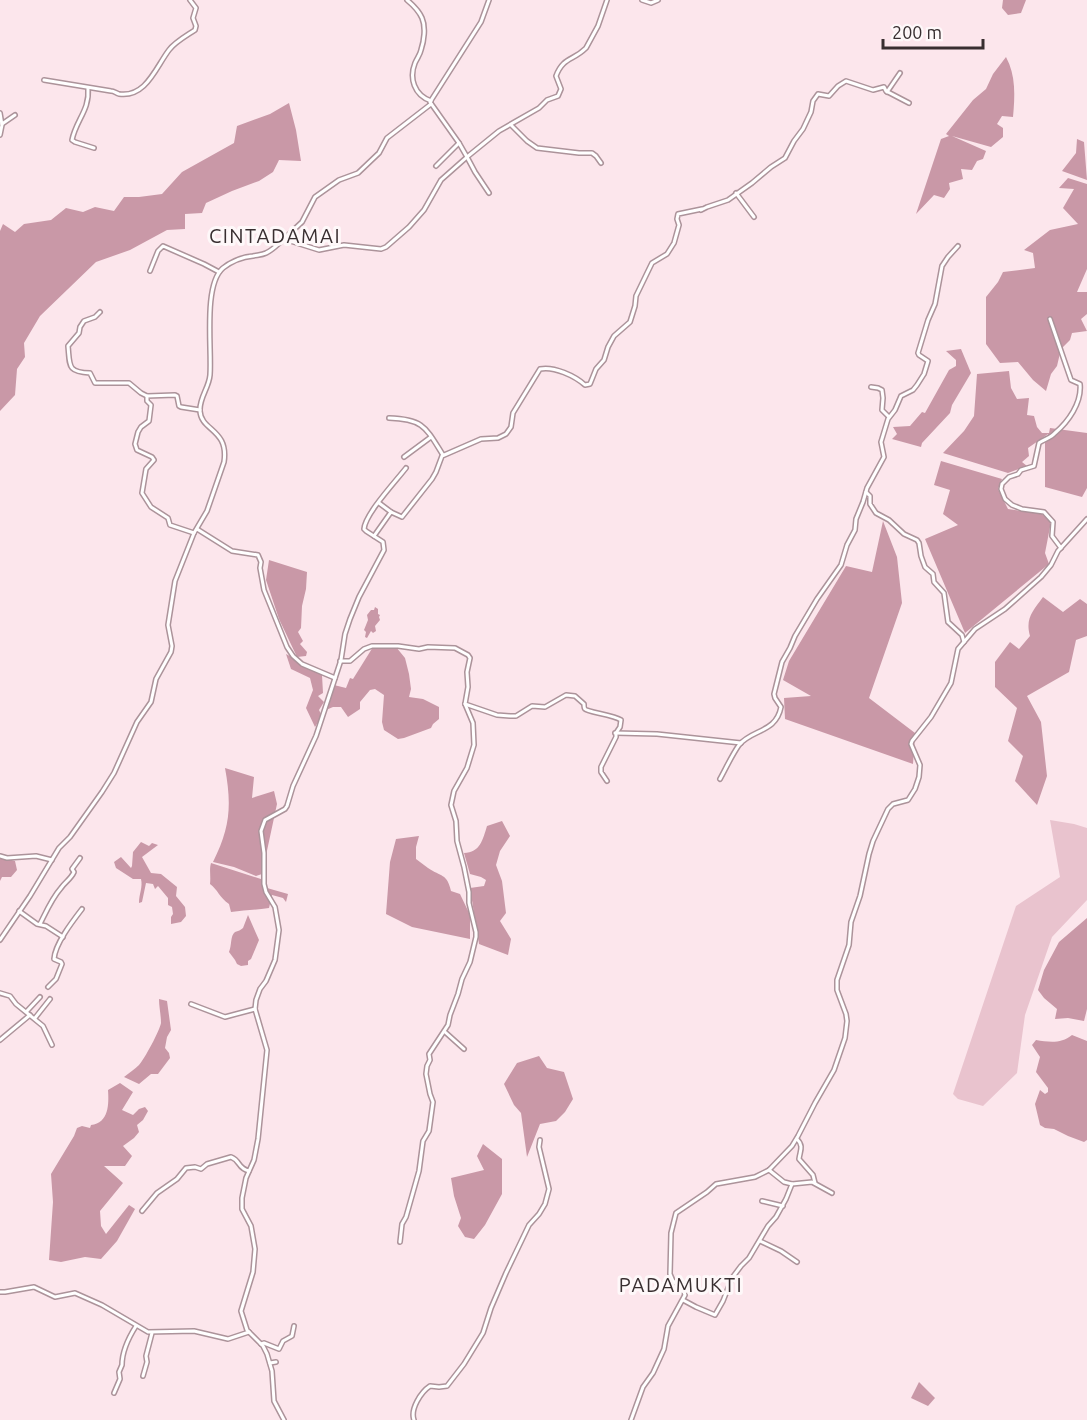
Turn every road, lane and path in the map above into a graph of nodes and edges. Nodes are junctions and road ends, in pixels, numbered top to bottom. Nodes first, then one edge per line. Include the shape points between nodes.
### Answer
1 (407, 0) edge
2 (489, 0) edge
3 (607, 0) edge
4 (642, 0) edge
5 (658, 0) edge
6 (191, 1) edge
7 (900, 74) dead end
8 (44, 80) dead end
9 (88, 87) junction
10 (887, 92) junction
11 (431, 102) junction
12 (909, 103) dead end
13 (0, 113) edge
14 (15, 115) dead end
15 (2, 124) junction
16 (511, 125) junction
17 (0, 135) edge
18 (459, 143) junction
19 (94, 148) dead end
20 (467, 157) junction
21 (601, 163) dead end
22 (436, 166) dead end
23 (489, 193) dead end
24 (736, 194) junction
25 (754, 217) dead end
26 (284, 239) junction
27 (958, 246) dead end
28 (150, 271) dead end
29 (219, 272) junction
30 (100, 312) dead end
31 (1050, 320) dead end
32 (871, 387) dead end
33 (147, 396) junction
34 (200, 410) junction
35 (889, 417) junction
36 (390, 418) dead end
37 (431, 437) junction
38 (443, 455) junction
39 (404, 457) dead end
40 (406, 468) dead end
41 (865, 492) junction
42 (379, 503) junction
43 (391, 512) junction
44 (1087, 519) edge
45 (197, 529) junction
46 (194, 533) junction
47 (374, 536) junction
48 (1061, 548) junction
49 (964, 643) junction
50 (340, 662) junction
51 (335, 678) junction
52 (465, 704) junction
53 (615, 733) junction
54 (741, 743) junction
55 (720, 779) dead end
56 (607, 781) dead end
57 (0, 856) edge
58 (80, 858) dead end
59 (52, 860) junction
60 (82, 909) dead end
61 (19, 911) junction
62 (40, 924) junction
63 (63, 937) junction
64 (0, 940) edge
65 (48, 987) dead end
66 (0, 993) edge
67 (40, 997) dead end
68 (50, 999) dead end
69 (191, 1004) dead end
70 (255, 1009) junction
71 (27, 1011) junction
72 (30, 1015) junction
73 (34, 1018) junction
74 (445, 1032) junction
75 (0, 1040) edge
76 (52, 1045) dead end
77 (464, 1049) dead end
78 (797, 1139) junction
79 (540, 1140) dead end
80 (769, 1170) junction
81 (249, 1171) junction
82 (815, 1183) junction
83 (792, 1184) junction
84 (832, 1193) dead end
85 (762, 1200) dead end
86 (783, 1206) junction
87 (142, 1211) dead end
88 (760, 1241) junction
89 (400, 1242) dead end
90 (797, 1262) dead end
91 (671, 1278) junction
92 (664, 1285) dead end
93 (0, 1292) edge
94 (683, 1299) junction
95 (136, 1326) junction
96 (294, 1326) dead end
97 (249, 1332) junction
98 (152, 1333) junction
99 (261, 1344) junction
100 (276, 1362) dead end
101 (270, 1363) junction
102 (143, 1376) dead end
103 (114, 1393) dead end
104 (284, 1420) edge
105 (414, 1420) edge
106 (631, 1420) edge

1 - 11 street via 418,11 424,27 412,82
2 - 11 street via 481,22
3 - 16 street via 586,48 560,66 556,76 561,87 558,96
4 - 5 street
6 - 9 street via 196,8 195,30 171,47 136,92 120,94
7 - 10 street
8 - 9 street
9 - 19 street via 88,101 72,140
10 - 12 street
10 - 24 street via 884,87 873,90 846,81 829,96 818,94 785,158
11 - 18 street
11 - 26 street via 387,138 379,153 358,173 339,180 315,197 302,222
13 - 15 street
14 - 15 street
15 - 17 street
16 - 20 street
16 - 21 street via 537,148 590,153
18 - 20 street
18 - 22 street
20 - 23 street
20 - 26 street via 441,180 424,210 386,247 344,245 319,250
24 - 25 street
24 - 38 street via 701,210 678,214 674,243 667,254 652,263 636,294 630,322 614,336 590,384 542,368 513,413 506,434 481,439
26 - 29 street via 267,253 243,257
27 - 35 street via 942,266 935,304 918,353 928,361 924,374 915,388 901,396
28 - 29 street via 163,246
29 - 34 street via 212,294 209,380
30 - 33 street via 84,321 68,346 71,368 90,374 94,383 129,383
31 - 48 street via 1071,380 1080,384 1080,394 1064,426 1039,443 1034,465 1009,477 1001,489 1009,503 1043,512 1052,520 1052,536
32 - 35 street via 882,390 882,409
33 - 34 street via 175,395 179,406
33 - 46 street via 151,405 149,421 139,430 135,444 137,450 154,460 146,469 144,497 168,518 170,525
34 - 45 street via 204,421 219,435 225,454 207,511
35 - 41 street via 881,442 884,456
36 - 37 street via 422,425
37 - 38 street
37 - 39 street
38 - 43 street via 432,479 402,517
40 - 42 street
41 - 49 street via 876,513 919,543 933,582 944,593 948,622 962,635
41 - 54 street via 839,568 782,662 774,694 781,707 778,716 774,723
42 - 43 street
42 - 47 street via 364,527
43 - 47 street
44 - 48 street
45 - 46 street
45 - 51 street via 232,551 258,555 264,590 287,647 302,664
46 - 59 street via 175,581 168,625 171,652 156,679 151,702 132,730 114,773
47 - 50 street via 382,542 384,550 350,619
48 - 49 street via 1041,577 975,629
49 - 78 street via 957,652 951,683 912,741 920,765 915,789 908,800 888,809 868,854 849,945 837,980 846,1014 845,1038 834,1070
50 - 51 street
50 - 52 street via 350,661 368,646 457,648 470,658
51 - 70 street via 287,806 265,820 262,827 264,884 275,907 279,930 275,960
52 - 53 street via 499,716 513,716 571,695 582,702 587,712 620,719
52 - 74 street via 473,723 474,744 451,805 476,937
53 - 54 street
53 - 56 street via 601,767
54 - 55 street
57 - 59 street
58 - 62 street
59 - 61 street
60 - 63 street
61 - 62 street
61 - 64 street
62 - 63 street
63 - 65 street via 53,958 62,964
66 - 71 street via 10,996
67 - 71 street
68 - 73 street
69 - 70 street via 225,1017
70 - 81 street via 267,1050 258,1139
71 - 72 street
72 - 73 street
72 - 75 street
73 - 76 street via 44,1027
74 - 77 street
74 - 89 street via 429,1054 426,1072 433,1102 429,1131 423,1141
78 - 80 street
78 - 82 street via 802,1148 799,1159
79 - 105 street via 549,1189 545,1204 529,1225 482,1335 449,1384 430,1386 424,1392 413,1411
80 - 83 street
80 - 91 street via 716,1184 676,1213 671,1233
81 - 87 street via 240,1168 231,1157 201,1169 186,1168
81 - 97 street via 242,1204 254,1239 254,1260 241,1308
82 - 83 street
82 - 84 street
83 - 86 street
85 - 86 street
86 - 88 street
88 - 90 street
88 - 94 street via 732,1278 715,1315
91 - 92 street
91 - 94 street via 684,1291
93 - 95 street via 34,1287 56,1297 75,1293
94 - 106 street via 668,1326 664,1349 643,1387
95 - 98 street
95 - 103 street via 125,1349
96 - 99 street via 292,1336 282,1341 279,1349
97 - 98 street via 228,1339 194,1331
97 - 99 street
98 - 102 street
99 - 101 street
100 - 101 street
101 - 104 street via 274,1401

